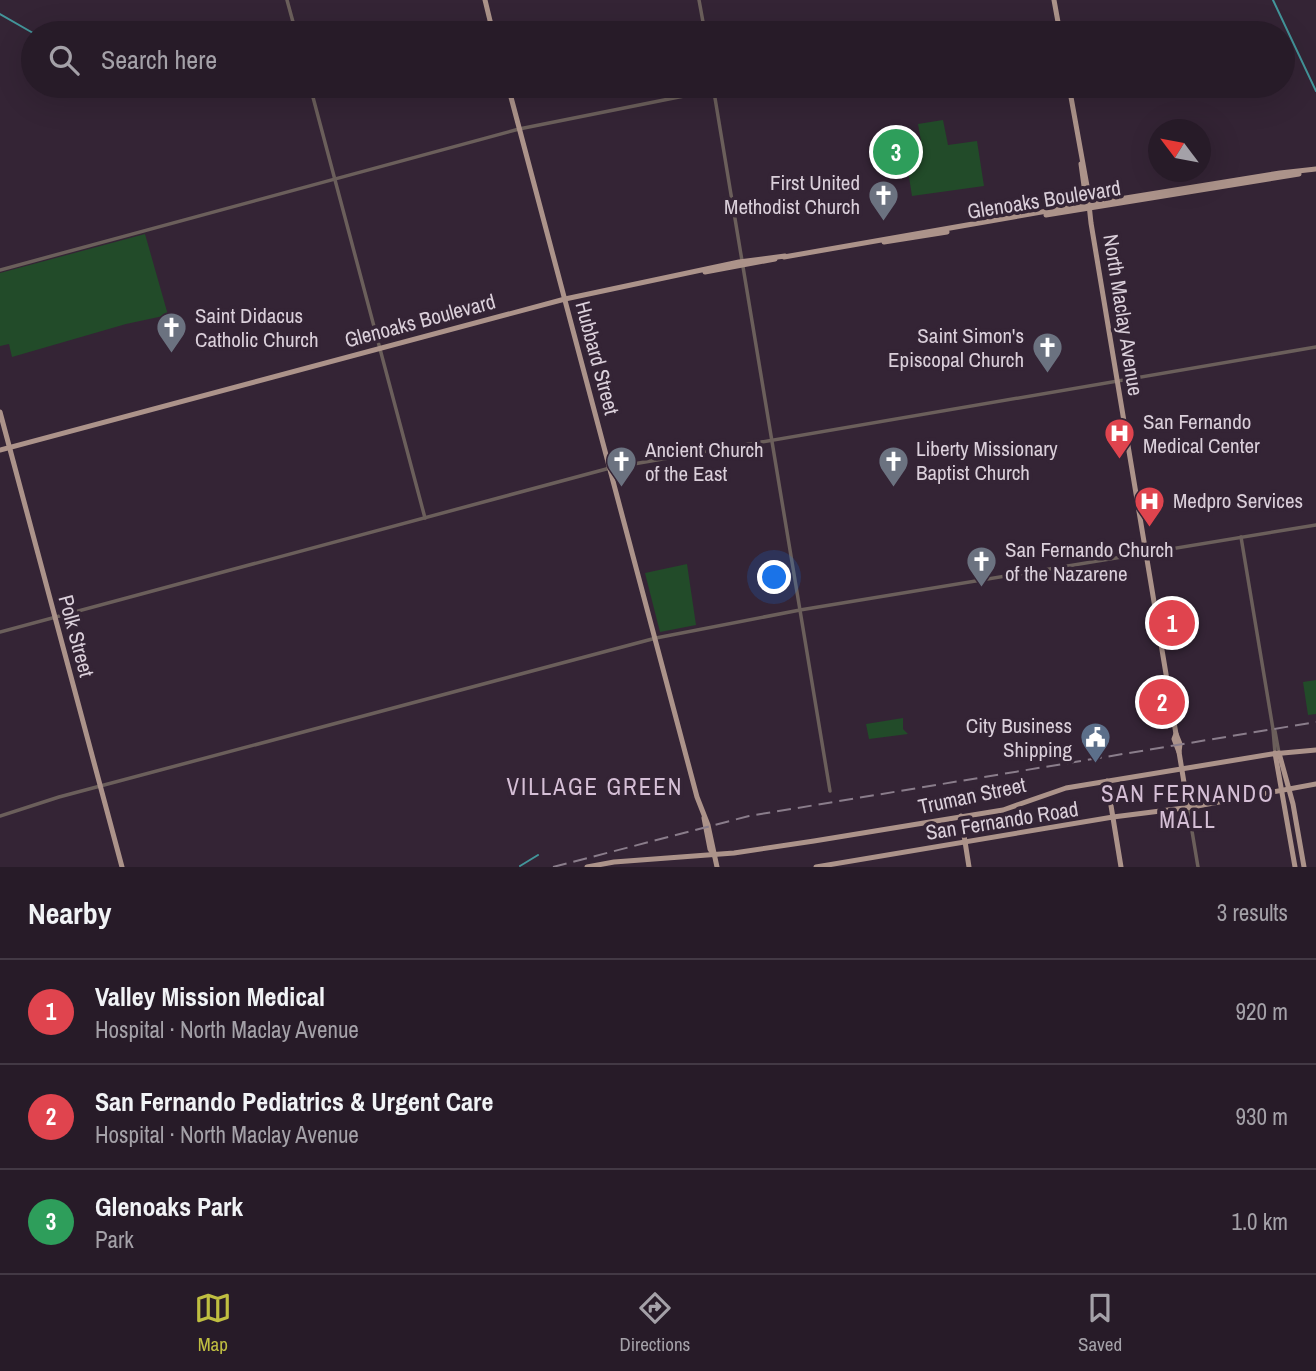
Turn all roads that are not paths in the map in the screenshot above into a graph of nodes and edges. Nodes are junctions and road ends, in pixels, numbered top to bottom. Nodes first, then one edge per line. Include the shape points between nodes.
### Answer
1 (287, 0) edge
2 (485, 0) edge
3 (699, 0) edge
4 (1055, 0) edge
5 (293, 21) edge
6 (490, 21) edge
7 (703, 21) edge
8 (1058, 21) edge
9 (313, 98) edge
10 (511, 98) edge
11 (668, 98) edge
12 (716, 98) edge
13 (1071, 98) edge
14 (519, 129) junction
15 (1316, 169) edge
16 (334, 180) junction
17 (1089, 206) junction
18 (743, 263) junction
19 (0, 270) edge
20 (565, 299) junction
21 (1316, 347) edge
22 (380, 348) junction
23 (1117, 379) junction
24 (0, 412) edge
25 (772, 439) junction
26 (10, 447) junction
27 (0, 450) edge
28 (610, 468) junction
29 (425, 518) junction
30 (1316, 525) edge
31 (1241, 537) junction
32 (1146, 553) junction
33 (800, 610) junction
34 (55, 618) junction
35 (0, 632) edge
36 (656, 638) junction
37 (1316, 750) edge
38 (1277, 753) junction
39 (1181, 769) junction
40 (1107, 781) junction
41 (1316, 784) edge
42 (100, 787) junction
43 (1286, 789) junction
44 (830, 791) dead end
45 (1188, 807) junction
46 (0, 816) edge
47 (961, 816) junction
48 (1113, 817) junction
49 (965, 843) junction
50 (715, 855) junction
51 (632, 860) junction
52 (619, 865) edge
53 (122, 867) edge
54 (587, 867) edge
55 (610, 867) edge
56 (717, 867) edge
57 (816, 867) edge
58 (969, 867) edge
59 (1121, 867) edge
60 (1198, 867) edge
61 (1295, 867) edge
62 (1304, 867) edge

1 - 5 street
2 - 6 main road
3 - 7 street
4 - 8 main road
9 - 16 street
10 - 14 main road, Hubbard Street
11 - 14 street
12 - 18 street
13 - 17 main road, North Maclay Avenue
14 - 16 street
14 - 20 main road, Hubbard Street
15 - 17 main road, Glenoaks Boulevard
16 - 19 street
16 - 22 street
17 - 18 main road, Glenoaks Boulevard
17 - 23 main road, North Maclay Avenue
18 - 20 main road, Glenoaks Boulevard
18 - 25 street
20 - 22 main road, Glenoaks Boulevard
20 - 28 main road, Hubbard Street
21 - 23 street
22 - 26 main road, Glenoaks Boulevard
22 - 29 street
23 - 25 street
23 - 32 main road, North Maclay Avenue
24 - 26 main road, Polk Street
25 - 28 street
25 - 33 street
26 - 27 main road, Glenoaks Boulevard
26 - 34 main road, Polk Street
28 - 29 street
28 - 36 main road, Hubbard Street
29 - 34 street
30 - 31 street
31 - 32 street
31 - 38 street
32 - 33 street
32 - 39 main road, North Maclay Avenue
33 - 36 street
33 - 44 street
34 - 35 street
34 - 42 main road, Polk Street
36 - 42 street
36 - 50 main road, Hubbard Street
37 - 38 main road, Truman Street
38 - 39 main road, Truman Street
38 - 43 main road
39 - 40 main road, Truman Street
39 - 45 main road, North Maclay Avenue
40 - 47 main road, Truman Street
40 - 48 main road
41 - 43 main road, San Fernando Road
42 - 46 street
42 - 53 main road, Polk Street
43 - 45 main road, San Fernando Road
43 - 61 main road
43 - 62 main road
45 - 48 main road, San Fernando Road
45 - 60 street
47 - 49 main road
47 - 50 main road, Truman Street
48 - 49 main road, San Fernando Road
48 - 59 main road
49 - 57 main road, San Fernando Road
49 - 58 main road
50 - 51 main road, Truman Street
50 - 56 main road
51 - 52 main road, Truman Street
51 - 54 main road, Truman Street
52 - 55 main road, Truman Street

